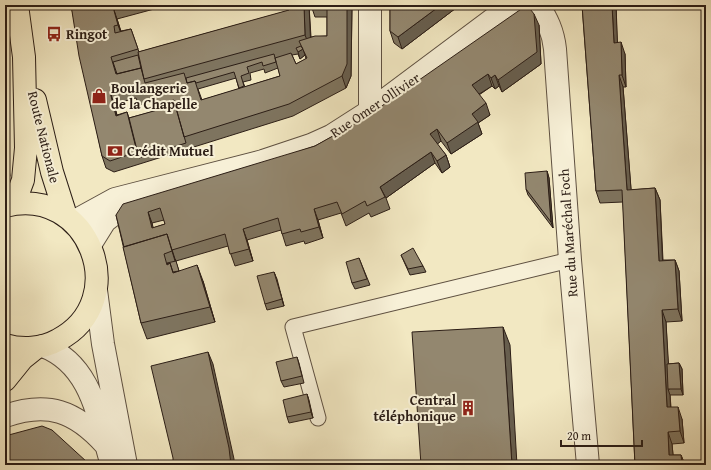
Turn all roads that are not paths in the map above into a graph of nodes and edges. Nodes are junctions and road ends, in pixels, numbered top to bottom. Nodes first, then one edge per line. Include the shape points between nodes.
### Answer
1 (18, 5) edge
2 (370, 5) edge
3 (512, 5) edge
4 (538, 5) edge
5 (24, 57) junction
6 (370, 111) junction
7 (151, 190) junction
8 (7, 206) edge
9 (70, 219) junction
10 (90, 245) junction
11 (570, 260) junction
12 (96, 290) junction
13 (5, 345) edge
14 (40, 347) junction
15 (5, 380) edge
16 (5, 416) edge
17 (318, 418) dead end
18 (105, 444) junction
19 (112, 465) edge
20 (126, 465) edge
21 (588, 465) edge

1 - 5 main road, Route Nationale
2 - 6 street
3 - 6 street, Rue Omer Ollivier
4 - 11 street, Rue du Maréchal Foch via 554,34
5 - 8 main road, Route Nationale via 25,166 20,188
5 - 9 main road, Route Nationale via 52,172
6 - 7 street, Rue Omer Ollivier via 331,136 290,153
7 - 9 street, Rue Omer Ollivier via 116,199
7 - 10 street, Rue Omer Ollivier via 113,214 100,227
8 - 9 main road via 38,205 53,209
9 - 10 main road
10 - 12 main road via 96,264
11 - 17 lane via 293,327
11 - 21 street, Rue du Maréchal Foch
12 - 14 main road via 90,308 80,323 66,336
12 - 20 street via 103,344
13 - 14 main road via 22,348
14 - 15 main road via 22,359
14 - 18 street via 69,362 80,374 91,394
16 - 18 street via 21,410 55,410 73,416 91,428
18 - 19 street

